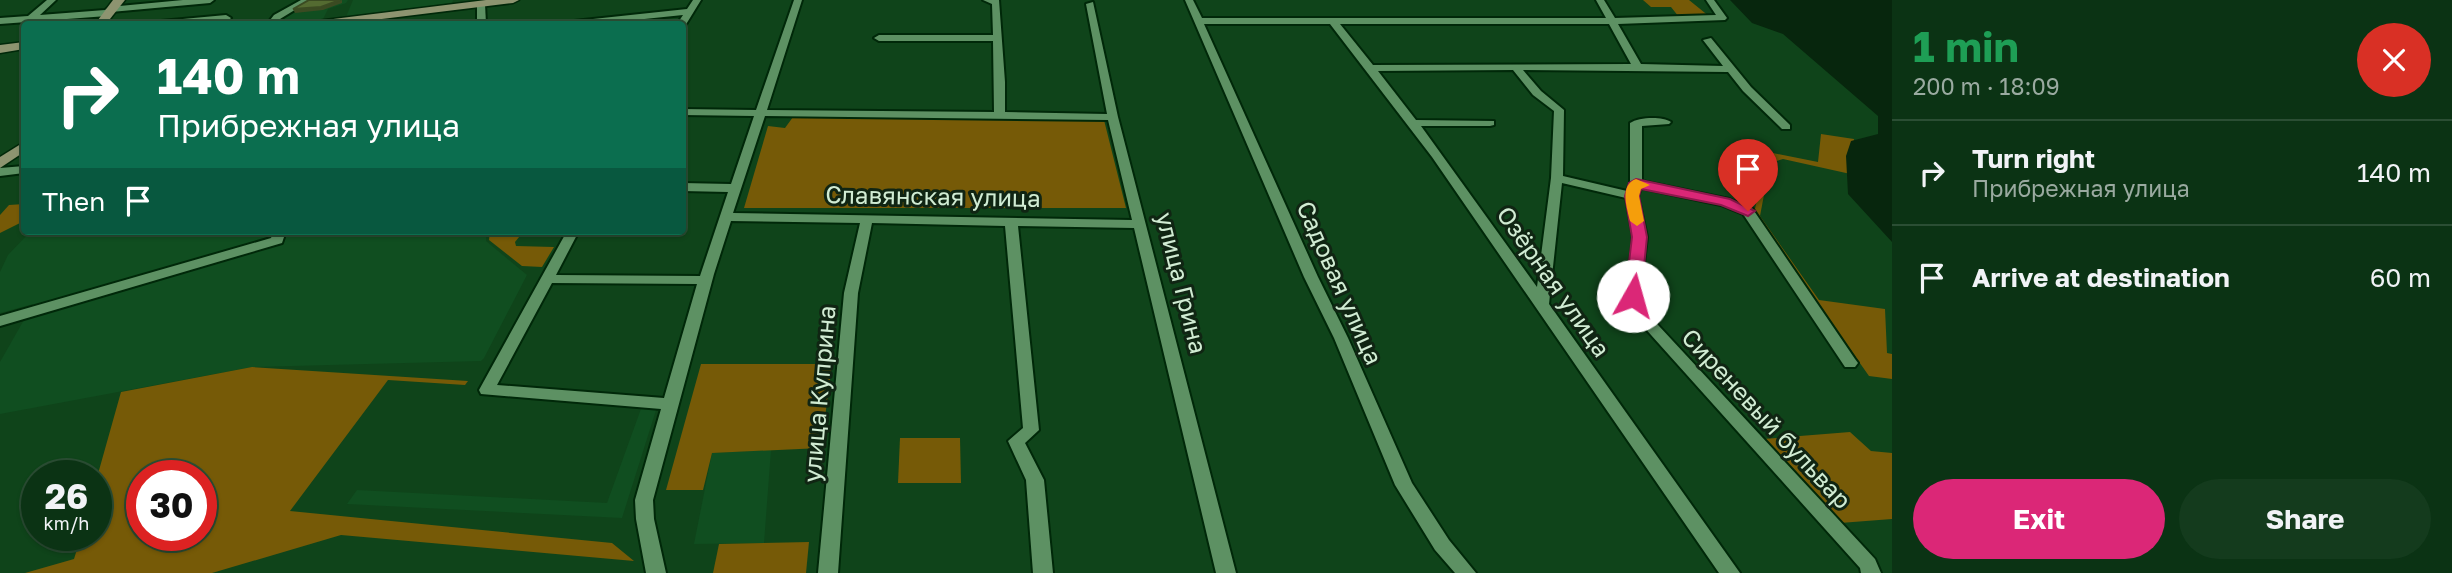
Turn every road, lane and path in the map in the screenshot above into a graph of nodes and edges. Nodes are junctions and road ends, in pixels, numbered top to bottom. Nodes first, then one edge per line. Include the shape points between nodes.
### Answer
1 (52, 0) edge
2 (119, 0) edge
3 (210, 0) edge
4 (307, 0) edge
5 (513, 0) edge
6 (697, 0) edge
7 (798, 0) edge
8 (987, 0) edge
9 (1189, 0) edge
10 (1600, 0) edge
11 (1710, 0) edge
12 (481, 4) junction
13 (1090, 4) dead end
14 (108, 11) junction
15 (688, 12) junction
16 (31, 18) junction
17 (226, 18) dead end
18 (1332, 20) junction
19 (0, 21) edge
20 (102, 21) edge
21 (194, 21) edge
22 (274, 21) edge
23 (354, 21) edge
24 (482, 21) edge
25 (602, 21) edge
26 (684, 21) edge
27 (1199, 21) junction
28 (1612, 21) junction
29 (879, 38) dead end
30 (996, 38) junction
31 (1708, 40) dead end
32 (21, 46) edge
33 (0, 49) edge
34 (1515, 67) junction
35 (1638, 67) junction
36 (1372, 68) junction
37 (1731, 69) junction
38 (686, 112) edge
39 (759, 112) junction
40 (999, 115) junction
41 (1113, 117) junction
42 (1665, 122) dead end
43 (1413, 123) junction
44 (1490, 123) dead end
45 (1786, 127) dead end
46 (21, 148) edge
47 (0, 164) edge
48 (21, 170) edge
49 (0, 172) edge
50 (1557, 178) junction
51 (686, 187) edge
52 (734, 188) junction
53 (1634, 190) junction
54 (725, 217) junction
55 (867, 219) junction
56 (1011, 221) junction
57 (1141, 224) junction
58 (279, 235) edge
59 (571, 235) edge
60 (547, 279) junction
61 (705, 281) junction
62 (1542, 304) junction
63 (0, 321) edge
64 (1850, 363) dead end
65 (672, 404) junction
66 (1870, 568) edge
67 (656, 573) edge
68 (828, 573) edge
69 (1043, 573) edge
70 (1226, 573) edge
71 (1466, 573) edge
72 (1730, 573) edge

1 - 16 street
2 - 14 street
3 - 14 street
4 - 22 street
5 - 12 street
6 - 15 street
7 - 39 street
8 - 30 street via 996,2
9 - 27 street, Садовая улица
10 - 28 street
11 - 28 street via 1722,18
12 - 23 street
12 - 24 street
13 - 41 street, улица Грина
14 - 16 street
14 - 20 street
15 - 25 street
15 - 26 street
16 - 19 street
17 - 21 street
18 - 27 street
18 - 28 street
18 - 36 street, Озёрная улица
27 - 71 street, Садовая улица via 1404,485
28 - 35 street
29 - 30 street
30 - 40 street
31 - 37 street
32 - 33 street
34 - 35 street
34 - 36 street
34 - 50 street via 1559,110
35 - 37 street
36 - 43 street, Озёрная улица
37 - 45 street
38 - 39 street
39 - 40 street
39 - 52 street
40 - 41 street
41 - 57 street, улица Грина
42 - 53 street, Сиреневый бульвар via 1636,123
43 - 44 street
43 - 62 street, Озёрная улица
46 - 47 street
48 - 49 street
50 - 53 street
50 - 62 street
51 - 52 street
52 - 54 street
53 - 64 street via 1725,202 1748,211
53 - 66 street, Сиреневый бульвар via 1640,237 1633,296 1639,313
54 - 55 street, Славянская улица
54 - 61 street
55 - 56 street, Славянская улица
55 - 68 street, улица Куприна via 851,293
56 - 57 street, Славянская улица
56 - 69 street via 1031,430 1016,441 1035,480
57 - 70 street, улица Грина
58 - 63 street via 277,240
59 - 60 street
60 - 61 street
60 - 65 street via 486,390
61 - 65 street
62 - 72 street, Озёрная улица
65 - 67 street via 644,500

